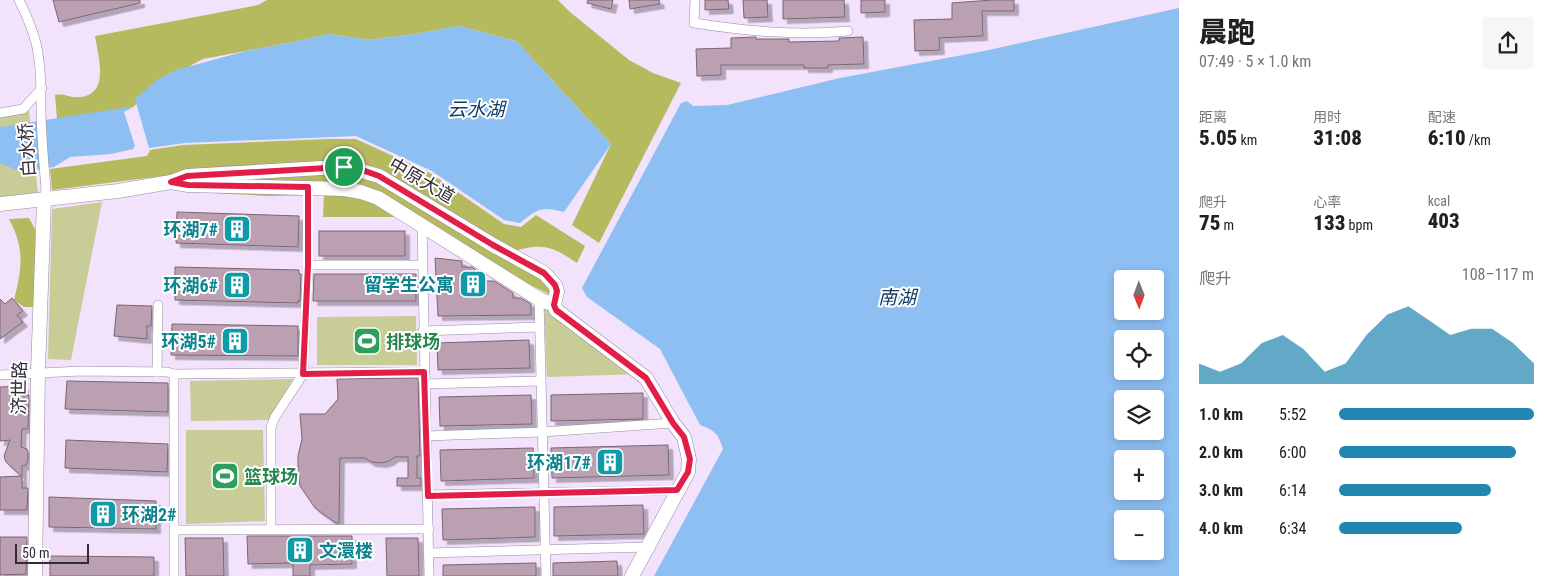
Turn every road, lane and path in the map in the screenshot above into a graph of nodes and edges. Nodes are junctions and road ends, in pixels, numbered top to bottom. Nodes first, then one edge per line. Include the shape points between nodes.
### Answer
1 (695, 0) edge
2 (20, 1) edge
3 (848, 31) dead end
4 (42, 88) junction
5 (0, 114) edge
6 (171, 182) junction
7 (308, 187) junction
8 (45, 195) junction
9 (0, 204) edge
10 (422, 224) junction
11 (308, 265) junction
12 (422, 265) junction
13 (539, 299) junction
14 (158, 305) dead end
15 (554, 305) junction
16 (540, 328) junction
17 (423, 331) junction
18 (38, 372) junction
19 (157, 372) junction
20 (424, 372) junction
21 (174, 374) junction
22 (303, 374) junction
23 (0, 375) edge
24 (541, 381) junction
25 (424, 384) junction
26 (673, 423) junction
27 (542, 432) junction
28 (426, 436) junction
29 (677, 490) junction
30 (544, 492) junction
31 (428, 496) junction
32 (270, 529) junction
33 (429, 529) junction
34 (175, 530) junction
35 (545, 549) junction
36 (650, 549) junction
37 (429, 553) junction
38 (35, 576) edge
39 (174, 576) edge
40 (429, 576) edge
41 (546, 576) edge
42 (632, 576) edge

1 - 3 street via 694,23 779,33
2 - 4 street via 36,43
4 - 5 street via 23,109
4 - 8 street, 白水桥
6 - 7 main road, 中原大道
6 - 8 main road, 中原大道
6 - 15 main road, 中原大道 via 187,176 338,167 370,172 544,273 557,291
7 - 10 main road, 中原大道 via 368,194
7 - 11 street
8 - 9 main road, 中原大道
8 - 18 main road, 济世路
10 - 12 street
10 - 13 main road, 中原大道
11 - 12 street
11 - 22 street
12 - 17 street
13 - 15 main road, 中原大道
13 - 16 street
14 - 19 street
15 - 26 main road, 中原大道 via 556,310 646,378
16 - 17 street
16 - 24 street
17 - 20 street
18 - 19 street
18 - 23 street
18 - 38 main road, 济世路
19 - 21 street
20 - 22 street
20 - 25 street
21 - 22 street
21 - 34 street
22 - 32 street via 274,417 271,427
24 - 25 street
24 - 27 street
25 - 28 street
26 - 27 street
26 - 29 main road, 中原大道 via 684,437 690,459 688,472
27 - 28 street
27 - 30 street
28 - 31 street
29 - 30 street
29 - 36 main road, 中原大道
30 - 31 street
30 - 35 street
31 - 33 street
32 - 33 street
32 - 34 street
33 - 37 street
34 - 39 street
35 - 36 street
35 - 37 street
35 - 41 street
36 - 42 main road, 中原大道
37 - 40 street

